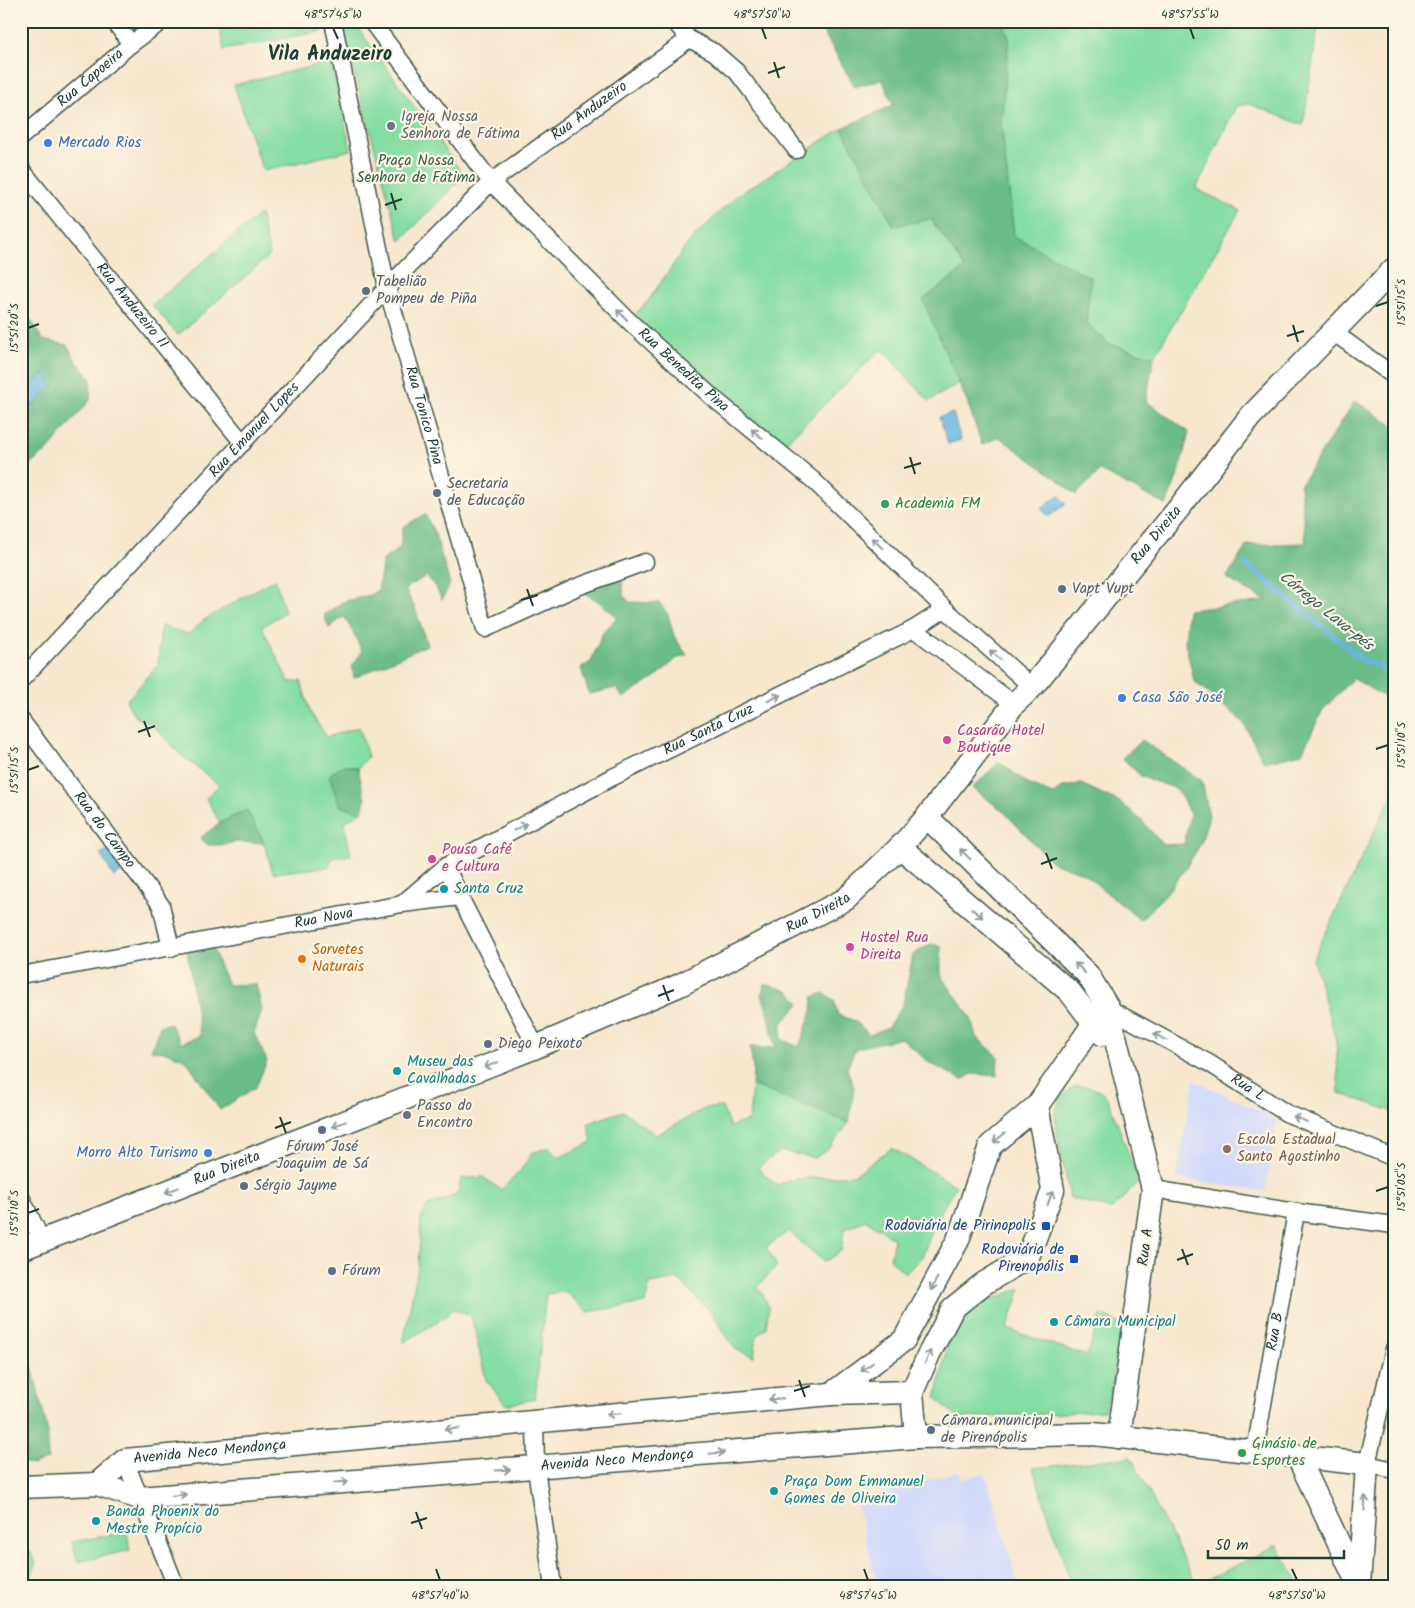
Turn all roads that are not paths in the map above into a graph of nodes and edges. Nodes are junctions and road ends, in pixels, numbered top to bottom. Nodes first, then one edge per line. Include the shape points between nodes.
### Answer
1 (114, 21) edge
2 (162, 21) edge
3 (333, 21) edge
4 (371, 21) edge
5 (674, 21) edge
6 (689, 39) junction
7 (131, 44) junction
8 (21, 137) edge
9 (796, 150) dead end
10 (21, 169) edge
11 (490, 182) junction
12 (1394, 268) edge
13 (387, 288) junction
14 (1333, 332) junction
15 (1394, 376) edge
16 (243, 443) junction
17 (645, 562) dead end
18 (945, 609) junction
19 (914, 630) junction
20 (21, 680) edge
21 (1032, 687) junction
22 (1014, 704) junction
23 (21, 720) edge
24 (927, 817) junction
25 (900, 848) junction
26 (446, 866) junction
27 (460, 897) junction
28 (402, 904) junction
29 (171, 948) junction
30 (21, 975) edge
31 (1101, 1016) junction
32 (536, 1047) junction
33 (1037, 1106) junction
34 (1394, 1158) edge
35 (1154, 1189) junction
36 (21, 1197) edge
37 (1296, 1212) junction
38 (1394, 1225) edge
39 (42, 1241) junction
40 (21, 1250) edge
41 (1394, 1349) edge
42 (912, 1392) junction
43 (831, 1394) junction
44 (535, 1422) junction
45 (916, 1437) junction
46 (1119, 1437) junction
47 (1255, 1451) junction
48 (1298, 1457) junction
49 (125, 1460) junction
50 (1367, 1464) junction
51 (536, 1468) junction
52 (1394, 1470) edge
53 (97, 1484) junction
54 (21, 1487) edge
55 (139, 1498) junction
56 (1359, 1586) edge
57 (176, 1587) edge
58 (553, 1587) edge

1 - 7 street
2 - 7 street, Rua Capoeira
3 - 13 street, Rua Tonico Pina
4 - 11 street, Rua Benedita Pina
5 - 6 street
6 - 9 street via 714,52 737,72
6 - 11 street, Rua Anduzeiro
7 - 8 street, Rua Capoeira
10 - 16 street, Rua Anduzeiro II
11 - 13 street, Rua Emanuel Lopes
18 -> 11 street, Rua Benedita Pina via 812,480 712,397 630,322
12 - 14 main road, Rua Direita
13 - 16 street, Rua Emanuel Lopes
13 - 17 street, Rua Tonico Pina via 485,629 577,587
14 - 15 street
14 - 21 main road, Rua Direita via 1250,417
16 - 20 street, Rua Emanuel Lopes
18 - 19 street, Rua Santa Cruz
21 -> 18 street, Rua Benedita Pina
19 - 22 street
26 -> 19 street, Rua Santa Cruz via 613,777
21 - 22 main road, Rua Direita
22 - 24 main road, Rua Direita
23 - 29 street, Rua do Campo via 161,905
24 - 25 main road, Rua Direita
31 -> 24 main road via 1088,976
25 -> 31 main road
25 - 32 main road, Rua Direita via 846,899 680,985
26 - 27 street
26 - 28 street, Rua Santa Cruz
27 - 28 street, Rua Nova
27 - 32 street
28 - 29 street, Rua Nova
29 - 30 street, Rua Nova
31 - 33 main road
34 -> 31 street, Rua L via 1286,1113 1209,1063
31 - 35 main road, Rua A via 1122,1059
32 -> 39 main road, Rua Direita
42 -> 33 main road via 953,1308 983,1284 1028,1257 1053,1190
33 -> 43 main road via 990,1146 958,1240 904,1340
35 - 37 street
35 - 46 main road, Rua A
36 - 39 street
37 - 38 street
37 - 47 street, Rua B
39 - 40 main road, Rua Direita
41 - 50 street
42 - 43 main road, Avenida Neco Mendonça
42 - 45 main road
43 -> 44 main road, Avenida Neco Mendonça
44 -> 49 main road, Avenida Neco Mendonça
44 - 51 street
45 - 46 main road, Avenida Neco Mendonça via 1093,1434
51 -> 45 main road, Avenida Neco Mendonça
46 - 47 main road, Avenida Neco Mendonça
47 - 48 main road, Avenida Neco Mendonça
48 - 50 main road, Avenida Neco Mendonça
48 - 56 main road
49 - 53 main road, Avenida Neco Mendonça
49 - 55 street
50 - 52 street
56 -> 50 main road
55 -> 51 main road, Avenida Neco Mendonça
51 - 58 street
53 - 54 main road
53 - 55 main road, Avenida Neco Mendonça
55 - 57 street

